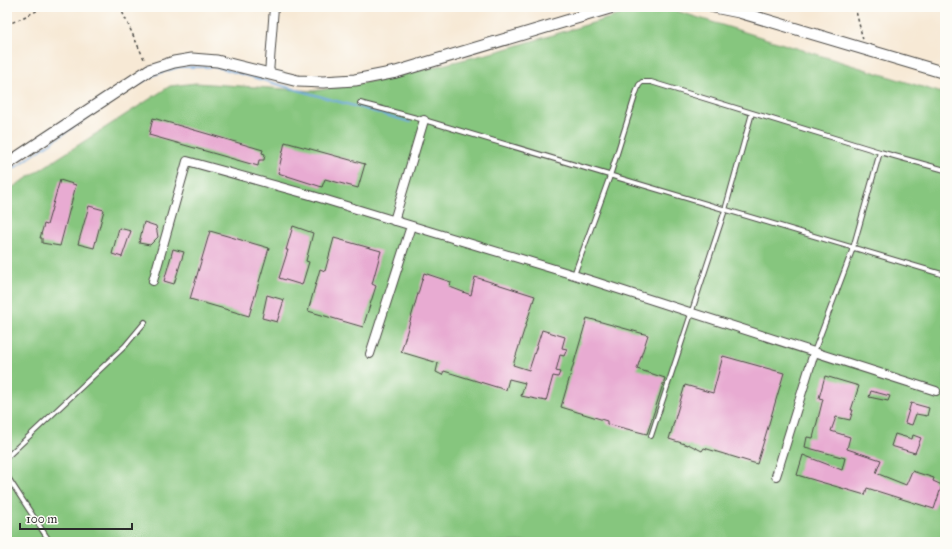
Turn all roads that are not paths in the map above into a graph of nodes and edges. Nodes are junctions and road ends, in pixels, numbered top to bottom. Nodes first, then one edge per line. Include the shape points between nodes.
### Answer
1 (274, 7) edge
2 (613, 7) edge
3 (714, 7) edge
4 (945, 73) edge
5 (269, 74) junction
6 (360, 103) dead end
7 (752, 113) junction
8 (424, 120) junction
9 (880, 152) junction
10 (7, 164) edge
11 (945, 170) edge
12 (610, 176) junction
13 (725, 210) junction
14 (394, 221) junction
15 (411, 226) junction
16 (853, 248) junction
17 (574, 275) junction
18 (945, 275) edge
19 (153, 281) dead end
20 (692, 312) junction
21 (145, 322) dead end
22 (814, 353) junction
23 (370, 354) dead end
24 (936, 391) dead end
25 (651, 436) dead end
26 (7, 457) edge
27 (7, 476) edge
28 (776, 476) dead end
29 (50, 542) edge

1 - 5 street
2 - 5 street via 396,72 355,80 298,81
3 - 4 street via 739,12
5 - 10 street via 217,61 192,59 149,70
6 - 8 lane
7 - 9 lane
7 - 12 lane via 651,82 642,82 636,93
7 - 13 lane
8 - 12 lane
8 - 14 street
9 - 11 lane
9 - 16 lane
12 - 13 lane
12 - 17 lane
13 - 16 lane
13 - 20 lane
14 - 15 street
14 - 19 street via 187,161
15 - 17 street
15 - 23 street
16 - 18 lane
16 - 22 lane
17 - 20 street
20 - 22 street
20 - 25 lane
21 - 26 lane via 125,346
22 - 24 street
22 - 28 street
27 - 29 lane

